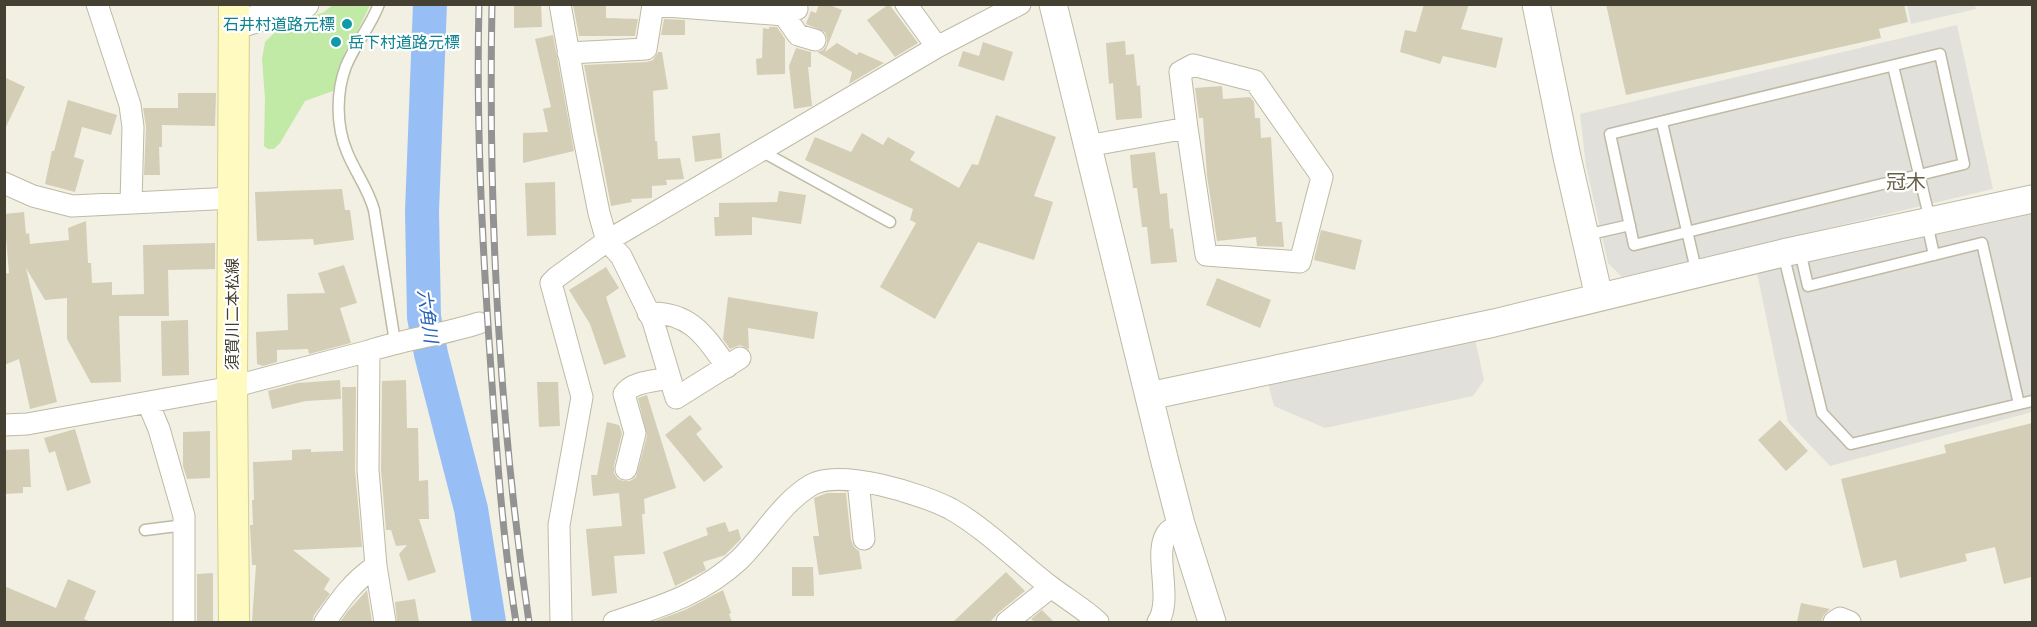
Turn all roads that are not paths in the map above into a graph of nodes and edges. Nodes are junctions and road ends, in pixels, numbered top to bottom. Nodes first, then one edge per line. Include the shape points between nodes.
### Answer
1 (97, 4) edge
2 (305, 4) edge
3 (378, 4) edge
4 (560, 4) edge
5 (906, 4) edge
6 (1020, 4) edge
7 (1053, 4) edge
8 (1536, 4) edge
9 (233, 16) edge
10 (815, 40) dead end
11 (937, 47) junction
12 (568, 53) junction
13 (1893, 66) junction
14 (1662, 123) junction
15 (1187, 129) junction
16 (1087, 146) junction
17 (760, 151) junction
18 (1920, 176) junction
19 (4, 183) edge
20 (233, 198) junction
21 (2032, 198) edge
22 (131, 203) junction
23 (1928, 221) junction
24 (890, 222) dead end
25 (1630, 225) junction
26 (1689, 232) junction
27 (1585, 235) junction
28 (607, 241) junction
29 (1791, 252) junction
30 (1934, 255) junction
31 (1697, 274) junction
32 (1599, 297) junction
33 (648, 313) junction
34 (478, 323) dead end
35 (399, 341) junction
36 (369, 351) junction
37 (669, 378) junction
38 (232, 387) junction
39 (1149, 396) junction
40 (2032, 401) edge
41 (148, 403) junction
42 (2019, 405) junction
43 (4, 425) edge
44 (626, 469) dead end
45 (858, 481) junction
46 (1181, 524) junction
47 (185, 525) junction
48 (145, 530) dead end
49 (864, 540) dead end
50 (376, 566) junction
51 (1051, 586) junction
52 (184, 622) edge
53 (234, 622) edge
54 (325, 622) edge
55 (385, 622) edge
56 (561, 622) edge
57 (614, 622) edge
58 (1007, 622) edge
59 (1098, 622) edge
60 (1158, 622) edge
61 (1212, 622) edge
62 (1834, 622) edge
63 (1850, 622) edge

1 - 22 street via 130,105
2 - 9 street
3 - 35 lane via 346,66 338,116 347,152 370,193
4 - 12 street
5 - 11 street
6 - 11 street
7 - 16 street
8 - 27 street
9 - 20 main road, 須賀川二本松線
10 - 12 street via 798,35 791,12 653,5 646,49
11 - 17 street
12 - 28 street
13 - 14 lane
13 - 18 lane
13 - 18 lane via 1940,54 1964,165
14 - 25 lane via 1610,134
14 - 26 lane
15 - 15 street via 1206,255 1300,262 1322,177 1255,81 1193,65 1180,72
15 - 16 street
16 - 39 street
17 - 24 lane
17 - 28 street
18 - 23 lane
18 - 26 lane
19 - 22 street via 33,196 72,206
20 - 22 street
20 - 38 main road, 須賀川二本松線
21 - 23 street
23 - 29 street
23 - 30 lane
25 - 26 lane via 1634,245
25 - 27 lane
26 - 31 lane
27 - 32 street
28 - 33 street via 621,256
28 - 56 street via 551,283 582,397 559,525
29 - 30 lane via 1808,286
29 - 31 street
29 - 42 lane via 1822,413 1851,444
30 - 42 lane via 1982,243
31 - 32 street
32 - 39 street
33 - 37 street
33 - 37 street via 663,312 689,323 734,362 676,398
34 - 35 street via 440,335
35 - 36 street
36 - 38 street
36 - 50 street via 368,470
37 - 44 street via 634,385 624,394 635,433
38 - 41 street
38 - 53 main road, 須賀川二本松線
39 - 46 street
40 - 42 lane
41 - 43 street
41 - 47 street
45 - 49 street
45 - 51 street via 895,489 951,510
45 - 57 street via 840,479 814,484 790,501 754,545 712,583 688,596
46 - 60 street via 1168,532 1163,545 1165,608
46 - 61 street
47 - 48 lane
47 - 52 street
50 - 54 street via 360,576
50 - 55 street
51 - 58 street
51 - 59 street
62 - 63 street via 1840,618

